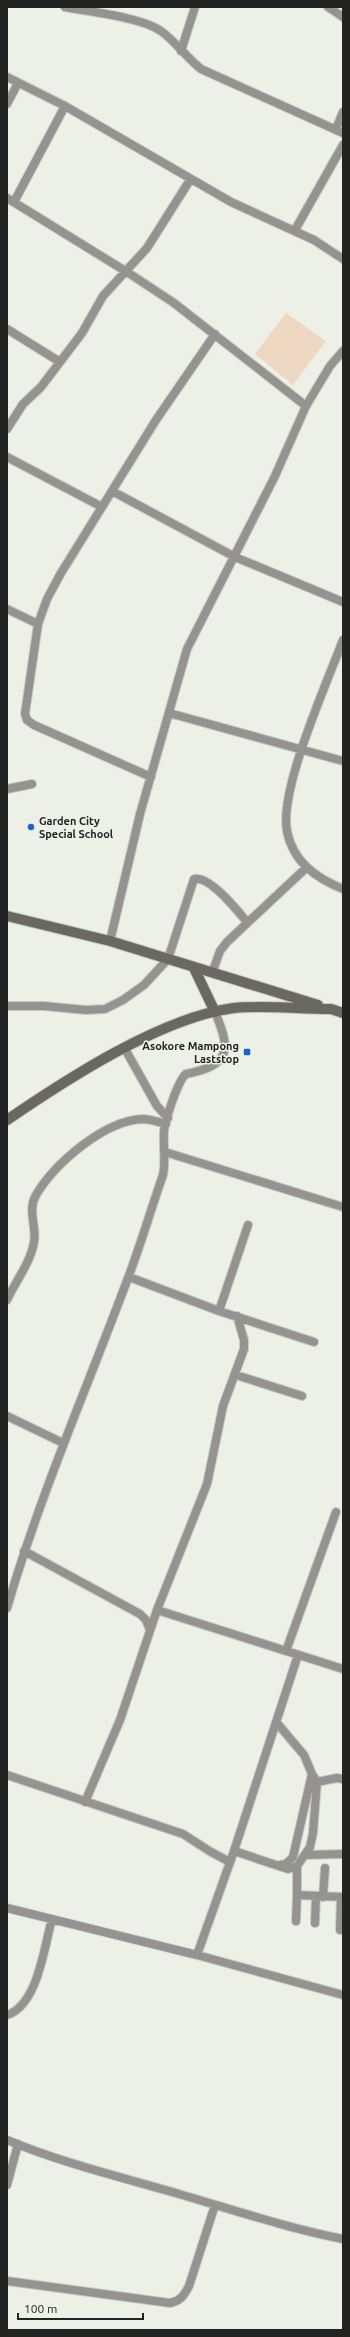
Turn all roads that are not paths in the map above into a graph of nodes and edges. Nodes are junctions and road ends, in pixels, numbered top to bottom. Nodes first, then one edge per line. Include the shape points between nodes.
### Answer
1 (65, 7) edge
2 (195, 7) edge
3 (328, 7) edge
4 (343, 17) edge
5 (181, 51) junction
6 (7, 77) edge
7 (18, 83) junction
8 (7, 104) edge
9 (65, 106) junction
10 (343, 112) edge
11 (339, 131) edge
12 (343, 145) edge
13 (190, 180) junction
14 (10, 200) edge
15 (295, 230) junction
16 (343, 259) edge
17 (127, 272) junction
18 (7, 329) edge
19 (215, 334) junction
20 (343, 351) edge
21 (60, 362) junction
22 (306, 406) junction
23 (7, 429) edge
24 (7, 457) edge
25 (112, 491) junction
26 (102, 507) junction
27 (235, 557) junction
28 (343, 602) edge
29 (7, 609) edge
30 (38, 624) junction
31 (343, 640) edge
32 (168, 713) junction
33 (303, 748) junction
34 (343, 761) edge
35 (151, 777) junction
36 (32, 784) dead end
37 (7, 789) edge
38 (306, 868) junction
39 (343, 889) edge
40 (7, 916) edge
41 (247, 922) junction
42 (110, 940) junction
43 (168, 959) junction
44 (194, 968) junction
45 (212, 973) junction
46 (7, 1006) edge
47 (331, 1009) junction
48 (215, 1012) junction
49 (343, 1013) edge
50 (125, 1049) junction
51 (7, 1120) edge
52 (167, 1121) junction
53 (165, 1152) junction
54 (343, 1207) edge
55 (248, 1225) dead end
56 (129, 1277) junction
57 (7, 1300) edge
58 (219, 1311) junction
59 (237, 1316) junction
60 (314, 1342) dead end
61 (236, 1375) junction
62 (302, 1396) dead end
63 (7, 1416) edge
64 (64, 1443) junction
65 (336, 1512) dead end
66 (24, 1551) junction
67 (7, 1608) edge
68 (157, 1610) junction
69 (150, 1630) junction
70 (286, 1651) junction
71 (298, 1656) junction
72 (343, 1669) edge
73 (277, 1724) junction
74 (312, 1774) junction
75 (7, 1775) edge
76 (343, 1779) edge
77 (317, 1782) junction
78 (85, 1802) junction
79 (310, 1805) junction
80 (234, 1851) junction
81 (343, 1854) edge
82 (305, 1855) junction
83 (230, 1862) junction
84 (280, 1865) junction
85 (297, 1866) junction
86 (324, 1868) dead end
87 (297, 1895) junction
88 (319, 1897) junction
89 (342, 1897) edge
90 (7, 1908) edge
91 (52, 1919) junction
92 (296, 1921) dead end
93 (315, 1923) dead end
94 (340, 1930) dead end
95 (197, 1955) junction
96 (343, 1995) edge
97 (7, 2015) edge
98 (7, 2140) edge
99 (18, 2144) junction
100 (7, 2185) edge
101 (215, 2205) junction
102 (343, 2239) edge
103 (7, 2281) edge

1 - 5 street via 141,22 159,30
2 - 5 street
3 - 4 street
5 - 11 street via 201,69
6 - 7 street
7 - 8 street
7 - 9 street
9 - 13 street
9 - 14 street
10 - 11 street
12 - 15 street
13 - 15 street via 231,202
13 - 17 street via 147,248
14 - 17 street
15 - 16 street
17 - 19 street
17 - 21 street via 103,296 82,333
18 - 21 street
19 - 22 street
19 - 25 street via 183,378
20 - 22 street via 330,366
21 - 23 street via 41,387 23,404
22 - 27 street
24 - 26 street
25 - 26 street
25 - 27 street
26 - 30 street via 61,573 47,599
27 - 28 street
27 - 32 street via 187,649
29 - 30 street
30 - 35 street via 25,714 27,720
31 - 33 street
32 - 33 street
32 - 35 street
33 - 34 street
33 - 38 street via 287,802 288,831 297,855
35 - 42 street
36 - 37 street
38 - 39 street via 324,882
38 - 41 street
40 - 42 street
41 - 43 street via 205,879 194,879
41 - 45 street via 220,951
42 - 43 street
43 - 44 street
43 - 46 street via 144,985 105,1009
44 - 45 street
44 - 48 street
45 - 47 street
47 - 48 street via 254,1007
47 - 49 street
48 - 50 street via 185,1020
48 - 52 street via 226,1048 222,1058 215,1065 183,1076
50 - 51 street via 41,1097
50 - 52 street
52 - 53 street
52 - 57 street via 129,1121 82,1146 61,1163 36,1195 32,1216 35,1234 32,1250
53 - 54 street
53 - 56 street via 163,1175
55 - 58 street
56 - 58 street
56 - 64 street
58 - 59 street
59 - 60 street
59 - 61 street via 244,1345
61 - 62 street
61 - 68 street via 223,1406 207,1484
63 - 64 street
64 - 66 street
65 - 70 street
66 - 67 street
66 - 69 street via 140,1614
68 - 69 street
68 - 70 street
69 - 78 street via 120,1720
70 - 71 street
71 - 72 street
71 - 73 street
73 - 74 street via 304,1755
73 - 80 street
74 - 77 street
74 - 79 street
75 - 78 street
76 - 77 street
77 - 79 street
78 - 83 street via 183,1834
79 - 82 street via 312,1840
79 - 84 street via 293,1857 286,1864
80 - 83 street
80 - 84 street
81 - 82 street
82 - 85 street
83 - 95 street
84 - 85 street via 288,1869
85 - 87 street
86 - 88 street
87 - 88 street
87 - 92 street
88 - 89 street
88 - 93 street
89 - 94 street
90 - 91 street
91 - 95 street
91 - 97 street via 32,1992 17,2011
95 - 96 street
98 - 99 street
99 - 100 street
99 - 101 street via 78,2165
101 - 102 street via 298,2230
101 - 103 street via 189,2286 184,2296 177,2301 147,2300

